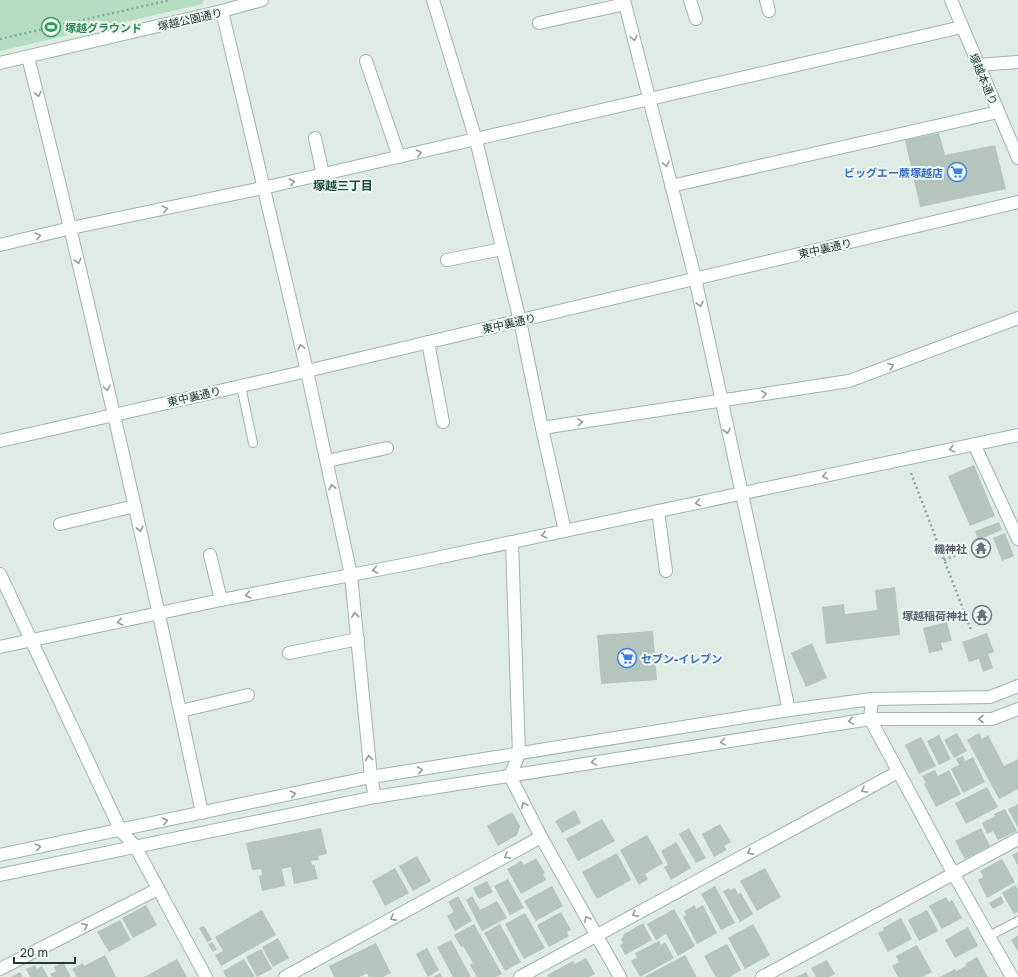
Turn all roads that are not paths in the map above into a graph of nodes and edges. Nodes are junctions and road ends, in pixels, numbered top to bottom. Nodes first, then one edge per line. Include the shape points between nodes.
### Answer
1 (262, 0) edge
2 (433, 0) edge
3 (690, 0) edge
4 (951, 0) edge
5 (624, 2) edge
6 (222, 11) junction
7 (696, 19) dead end
8 (540, 23) dead end
9 (962, 27) junction
10 (28, 57) junction
11 (366, 61) dead end
12 (0, 62) edge
13 (1018, 62) edge
14 (978, 65) junction
15 (649, 99) junction
16 (998, 112) junction
17 (314, 138) dead end
18 (476, 140) junction
19 (399, 157) junction
20 (1018, 158) edge
21 (323, 175) junction
22 (672, 186) junction
23 (263, 188) junction
24 (1018, 202) edge
25 (71, 228) junction
26 (0, 245) edge
27 (502, 248) junction
28 (447, 260) dead end
29 (695, 278) junction
30 (1018, 318) edge
31 (520, 321) junction
32 (428, 342) junction
33 (307, 371) junction
34 (241, 386) junction
35 (721, 401) junction
36 (113, 414) junction
37 (444, 422) dead end
38 (542, 428) junction
39 (1018, 435) edge
40 (0, 441) edge
41 (253, 443) dead end
42 (974, 444) junction
43 (387, 448) dead end
44 (327, 461) junction
45 (741, 494) junction
46 (135, 506) junction
47 (658, 512) junction
48 (1014, 521) edge
49 (60, 524) dead end
50 (565, 531) junction
51 (1018, 539) edge
52 (512, 542) junction
53 (210, 555) dead end
54 (666, 571) dead end
55 (0, 574) edge
56 (352, 575) junction
57 (221, 600) junction
58 (160, 613) junction
59 (358, 639) junction
60 (31, 640) junction
61 (0, 647) edge
62 (289, 653) dead end
63 (1018, 686) edge
64 (248, 695) dead end
65 (872, 699) junction
66 (1018, 709) edge
67 (789, 710) junction
68 (180, 711) junction
69 (870, 719) junction
70 (519, 754) junction
71 (898, 772) junction
72 (510, 776) junction
73 (371, 777) junction
74 (375, 797) junction
75 (202, 812) junction
76 (120, 831) junction
77 (541, 837) junction
78 (1018, 839) edge
79 (135, 846) junction
80 (0, 855) edge
81 (953, 873) junction
82 (0, 875) edge
83 (158, 889) junction
84 (1018, 920) edge
85 (596, 935) junction
86 (989, 936) junction
87 (0, 970) edge
88 (206, 977) edge
89 (285, 977) edge
90 (520, 977) edge
91 (620, 977) edge
92 (762, 977) edge
93 (1012, 977) edge

1 - 6 street, 塚越公園通り
2 - 18 street
3 - 7 street
4 - 9 street, 塚越本通り
5 - 8 street
5 -> 15 street
6 - 10 street, 塚越公園通り
6 - 23 street
9 - 14 street, 塚越本通り
9 - 15 street
10 - 12 street, 塚越公園通り
10 -> 25 street
11 - 19 street
13 - 14 street
14 - 16 street, 塚越本通り
15 - 18 street
15 -> 22 street
16 - 20 street, 塚越本通り
16 - 22 street
17 - 21 street
19 -> 18 street
18 - 27 street
19 - 21 street
23 -> 21 street
22 - 29 street
25 -> 23 street
33 -> 23 street
24 - 29 street, 東中裏通り
26 -> 25 street
25 -> 36 street
27 - 28 street
27 - 31 street
29 - 31 street, 東中裏通り
29 -> 35 street
35 -> 30 street via 849,381
31 - 32 street, 東中裏通り
31 - 38 street
32 - 33 street, 東中裏通り
32 - 37 street
33 - 34 street, 東中裏通り
33 - 44 street
34 - 36 street, 東中裏通り
34 - 41 lane
38 -> 35 street
35 -> 45 street
36 - 40 street, 東中裏通り
36 - 46 street
38 - 50 street
39 - 42 street
42 -> 45 street
42 - 48 street
43 - 44 street
56 -> 44 street
45 -> 47 street
45 - 67 street
46 - 49 street
46 -> 58 street
47 - 50 street
47 - 54 street
48 - 51 street
50 -> 52 street
52 -> 56 street
52 - 70 street
53 - 57 street
55 - 60 street
56 -> 57 street
59 -> 56 street
57 - 58 street
58 -> 60 street
58 - 68 street
59 - 62 street
73 -> 59 street
60 - 61 street
60 - 76 street
63 - 65 street via 990,697
64 - 68 street
65 - 67 street
65 - 69 street
66 -> 69 street via 992,719
67 - 70 street
68 - 75 street
69 - 71 street
69 -> 72 street
70 - 72 street
73 -> 70 street
71 - 81 street
71 -> 85 street
72 - 74 street
77 -> 72 street
73 - 74 street
75 -> 73 street
74 - 79 street
76 -> 75 street
76 - 79 street
80 -> 76 street
85 -> 77 street
77 -> 89 street
78 - 81 street
79 - 82 street
79 - 83 street
81 - 86 street
81 - 92 street
87 -> 83 street
83 - 88 street
84 - 86 lane
85 - 90 street
85 - 91 street
86 - 93 street

